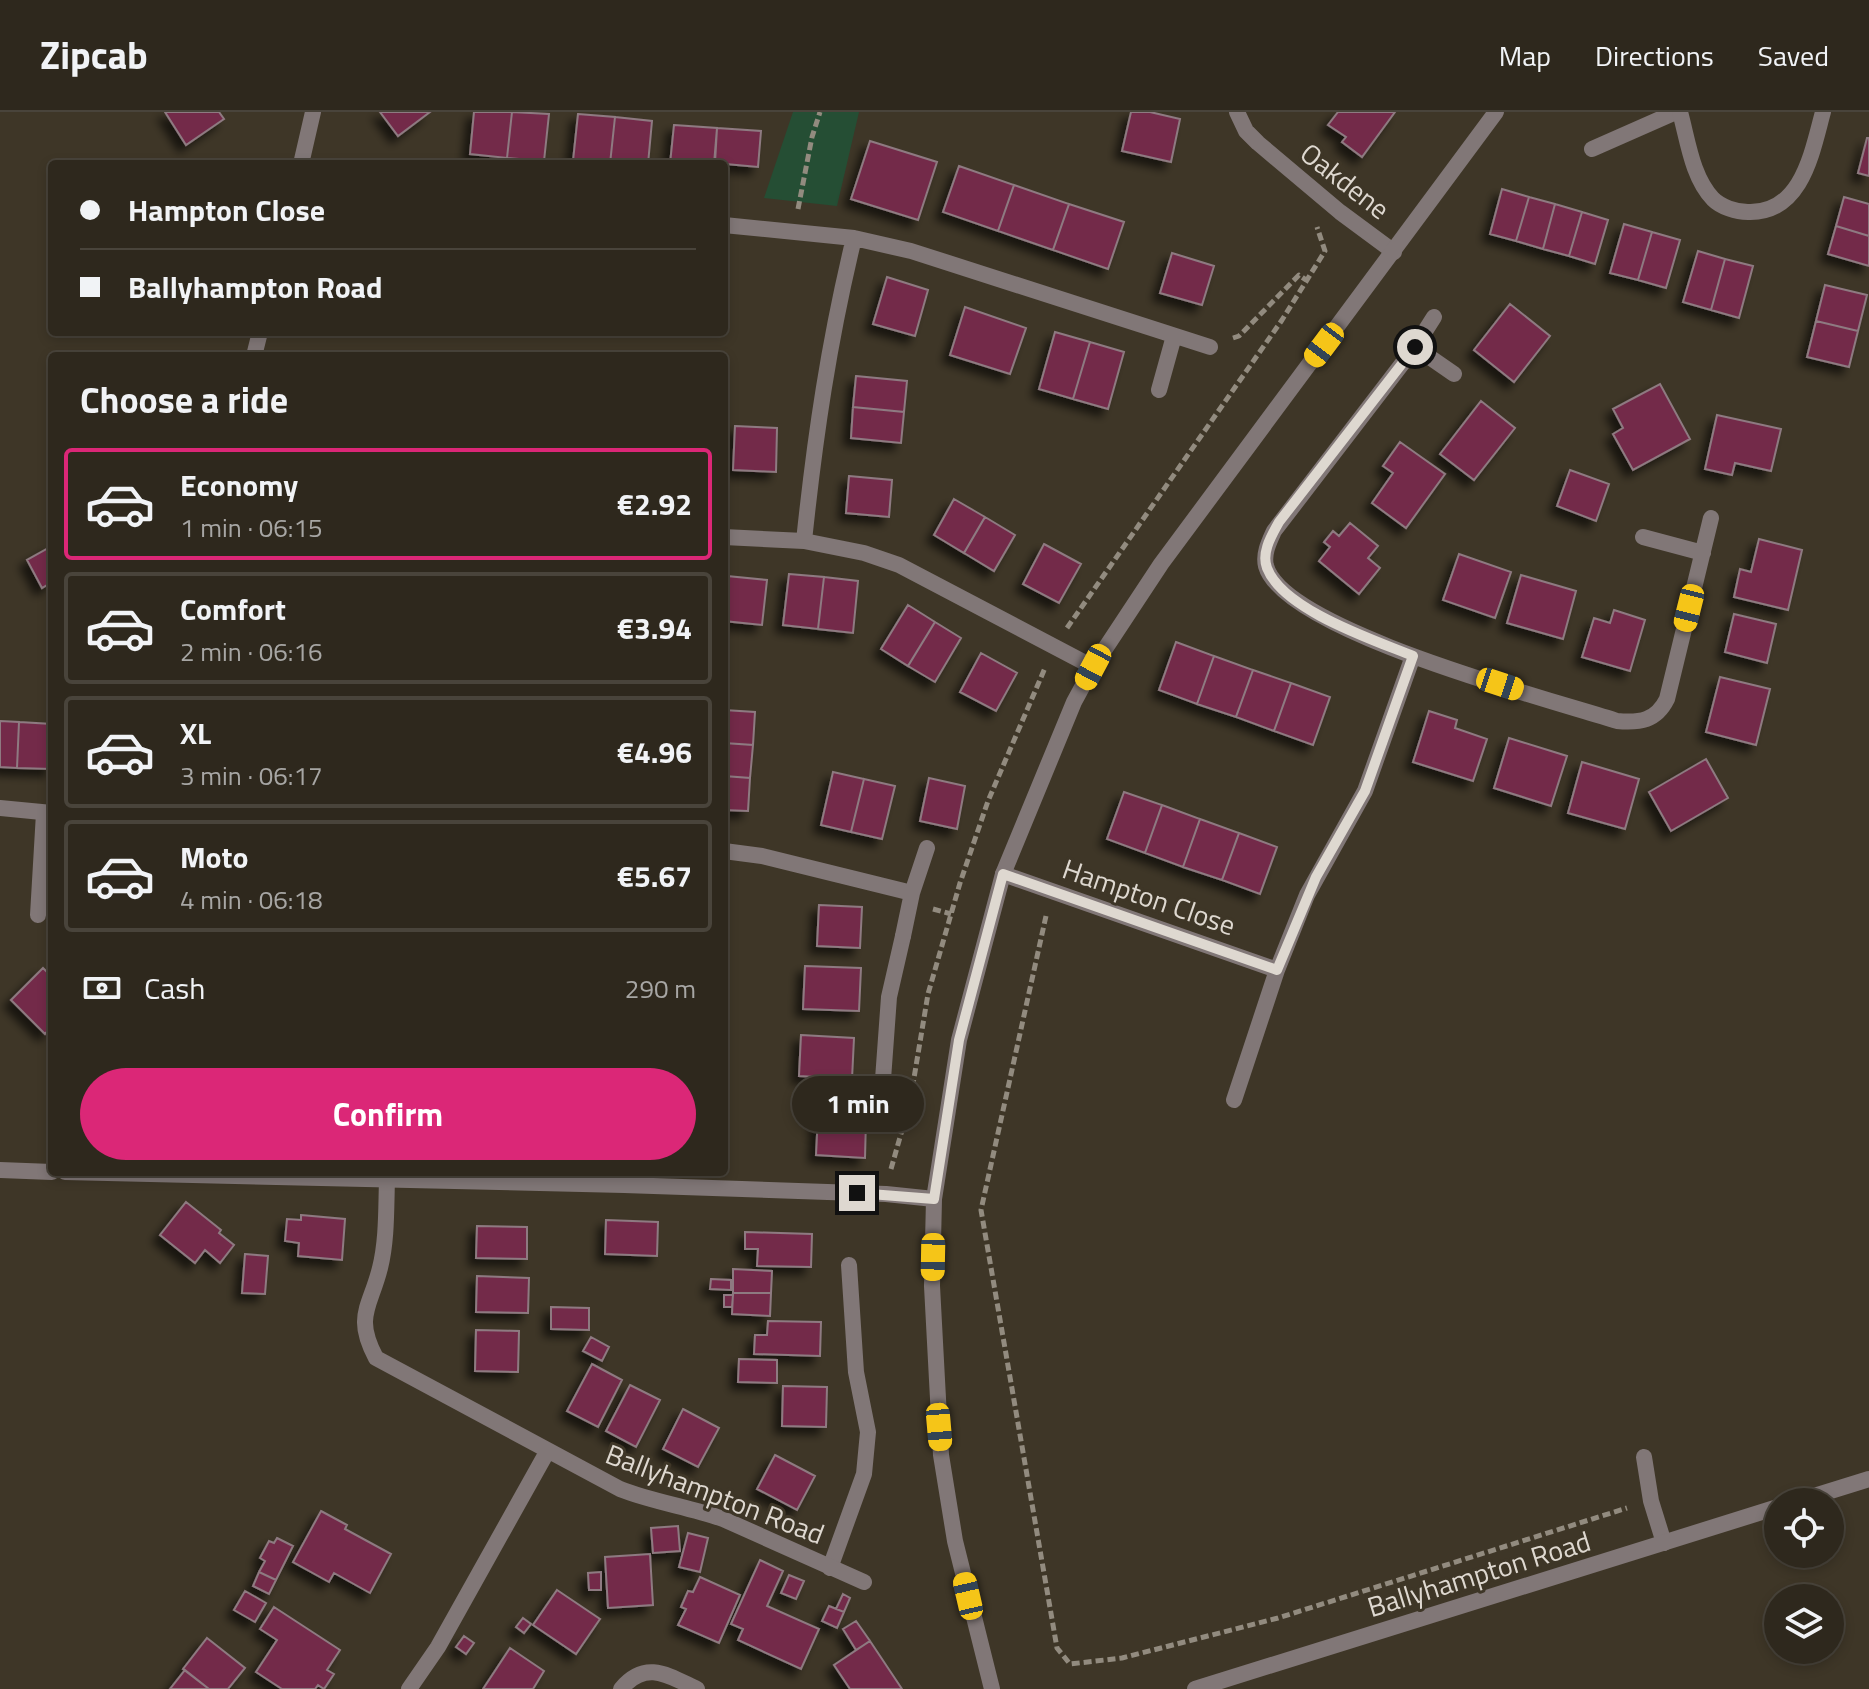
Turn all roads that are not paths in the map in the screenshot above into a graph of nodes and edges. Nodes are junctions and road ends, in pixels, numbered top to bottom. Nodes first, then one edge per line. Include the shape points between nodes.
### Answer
1 (313, 112) edge
2 (1237, 112) edge
3 (1496, 112) edge
4 (1678, 112) edge
5 (1823, 112) edge
6 (1592, 149) dead end
7 (302, 160) edge
8 (728, 225) edge
9 (854, 238) junction
10 (1394, 252) junction
11 (1434, 317) dead end
12 (1174, 336) junction
13 (1210, 347) road end
14 (1415, 347) junction
15 (1454, 374) dead end
16 (1159, 390) dead end
17 (1711, 518) dead end
18 (728, 537) edge
19 (1643, 537) dead end
20 (804, 541) junction
21 (1703, 553) junction
22 (1413, 656) junction
23 (1093, 667) junction
24 (0, 808) edge
25 (48, 813) edge
26 (927, 848) dead end
27 (728, 852) edge
28 (1003, 874) junction
29 (912, 893) junction
30 (38, 915) dead end
31 (1277, 970) junction
32 (882, 1093) dead end
33 (1234, 1100) dead end
34 (0, 1170) edge
35 (48, 1172) edge
36 (329, 1176) edge
37 (624, 1179) edge
38 (387, 1180) junction
39 (934, 1199) junction
40 (849, 1265) dead end
41 (547, 1452) junction
42 (1644, 1457) dead end
43 (1869, 1479) edge
44 (1840, 1488) edge
45 (1764, 1511) edge
46 (1664, 1543) junction
47 (830, 1568) junction
48 (864, 1582) dead end
49 (409, 1689) edge
50 (621, 1689) edge
51 (697, 1689) edge
52 (992, 1689) edge
53 (1195, 1689) edge

1 - 7 street
2 - 10 street, Oakdene via 1258,143
3 - 10 street
4 - 5 street via 1697,174 1714,201 1751,213 1777,206 1794,193
4 - 6 street
8 - 9 street
9 - 12 street via 911,251
9 - 20 street via 832,330
10 - 23 street via 1196,516
11 - 14 street
12 - 13 street
12 - 16 street
14 - 15 street
14 - 22 street via 1279,522 1265,555 1273,577 1307,607
17 - 21 street
18 - 20 street
19 - 21 street
20 - 23 street via 899,565
21 - 22 street via 1667,699 1650,719 1617,721
22 - 31 street via 1365,791 1316,877
23 - 28 street
24 - 25 street
25 - 30 street
26 - 29 street
27 - 29 street
28 - 31 street, Hampton Close
28 - 39 street via 959,1040
29 - 32 street via 889,997
31 - 33 street
34 - 35 street
36 - 38 street
37 - 38 street
37 - 39 street
38 - 41 street, Ballyhampton Road via 380,1269 364,1321 376,1358
39 - 52 street via 932,1286 941,1455 955,1541
40 - 47 street via 856,1372 868,1432 864,1474
41 - 47 street, Ballyhampton Road via 620,1489 723,1519
41 - 49 street
42 - 46 street
43 - 44 street
45 - 46 street, Ballyhampton Road
46 - 53 street, Ballyhampton Road
47 - 48 street, Ballyhampton Road
50 - 51 street via 647,1672

